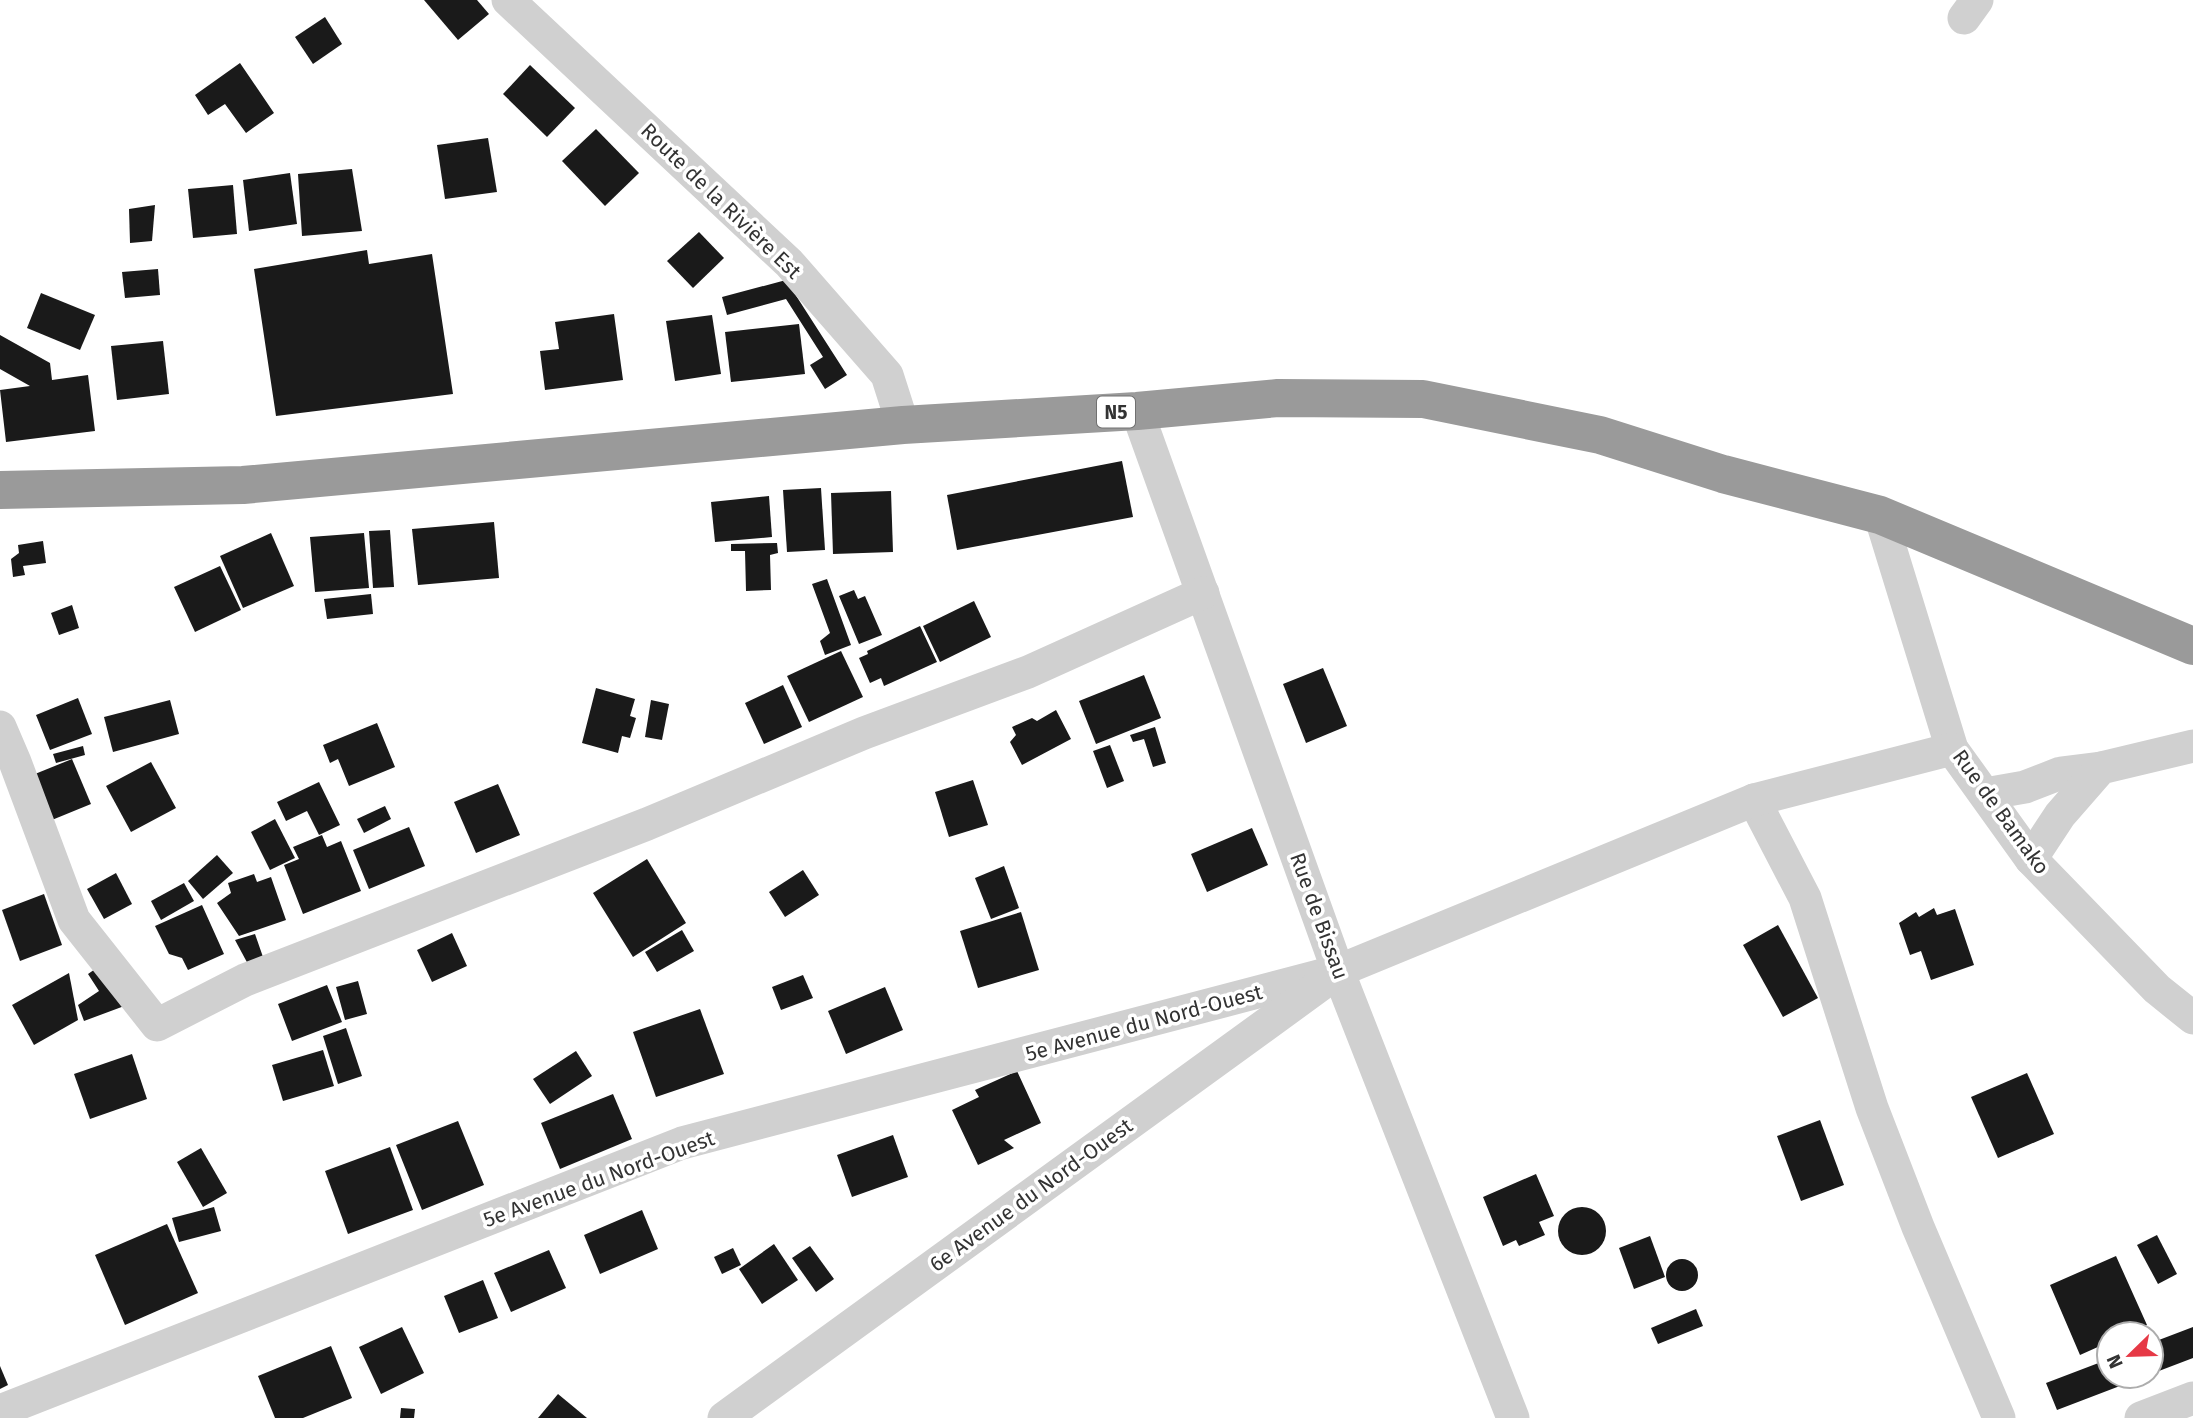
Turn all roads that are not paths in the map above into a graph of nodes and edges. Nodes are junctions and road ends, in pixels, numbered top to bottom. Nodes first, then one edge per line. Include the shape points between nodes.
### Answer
1 (524, 5) edge
2 (1137, 411) junction
3 (903, 425) junction
4 (0, 489) edge
5 (1880, 515) junction
6 (1203, 593) junction
7 (2193, 646) edge
8 (0, 727) edge
9 (2193, 746) edge
10 (1952, 749) junction
11 (2101, 768) junction
12 (1985, 794) junction
13 (1754, 800) junction
14 (2031, 859) junction
15 (1338, 971) junction
16 (2193, 1018) edge
17 (2193, 1398) edge
18 (0, 1411) edge
19 (724, 1418) edge
20 (1513, 1418) edge
21 (1999, 1418) edge
22 (2141, 1418) edge

1 - 3 street, Route de la Rivière Est via 789,263 887,375
2 - 3 highway, N5
2 - 5 highway, N5 via 1278,398 1423,400 1600,435 1723,474
2 - 6 street, Rue de Bissau
3 - 4 highway, N5 via 243,485
5 - 7 highway, N5
5 - 10 street, Rue de Bamako
6 - 8 street via 1028,672 245,980 157,1025 75,920
6 - 15 street, Rue de Bissau
9 - 11 street
10 - 12 street, Rue de Bamako
10 - 13 street
11 - 12 street
11 - 14 street via 2060,815
12 - 14 street, Rue de Bamako
13 - 15 street
13 - 21 street via 1805,898 1872,1108
14 - 16 street, Rue de Bamako via 2157,989
15 - 18 street, 5e Avenue du Nord-Ouest via 682,1143
15 - 19 street, 6e Avenue du Nord-Ouest
15 - 20 street, Rue de Bissau
17 - 22 street

